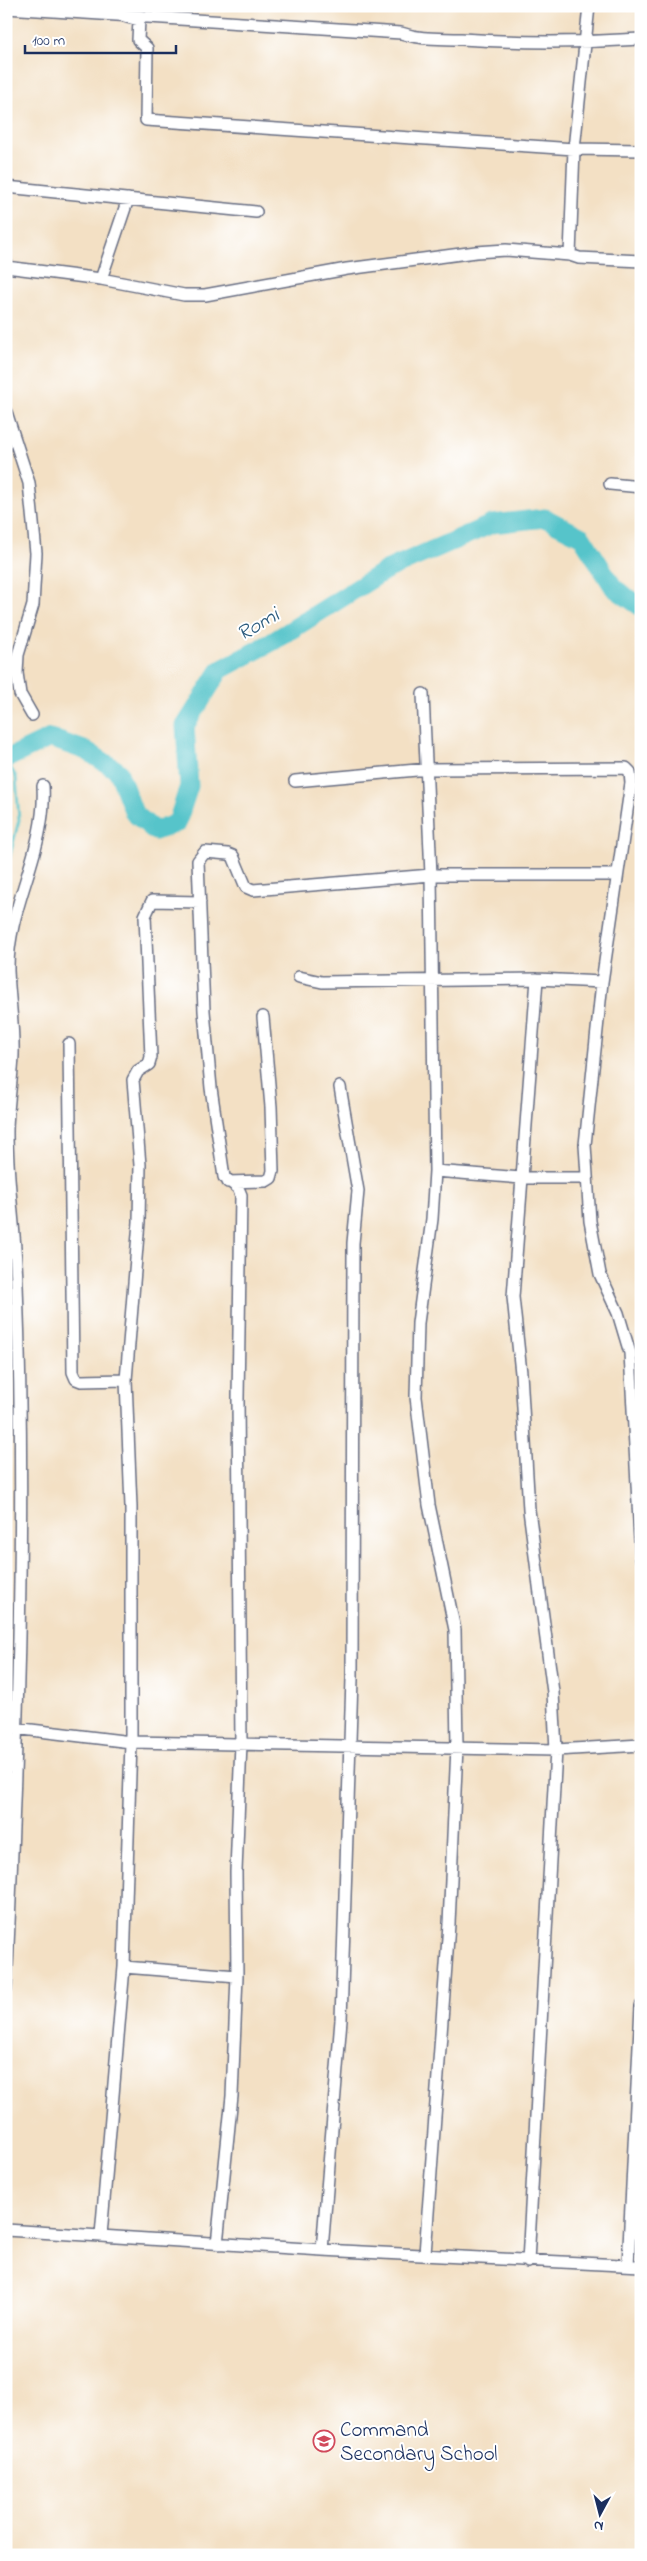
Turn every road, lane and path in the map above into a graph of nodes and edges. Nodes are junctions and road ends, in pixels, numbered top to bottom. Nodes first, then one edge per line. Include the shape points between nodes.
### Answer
1 (589, 6) edge
2 (6, 8) edge
3 (118, 10) edge
4 (641, 39) edge
5 (585, 43) junction
6 (574, 149) junction
7 (641, 150) edge
8 (6, 186) edge
9 (128, 199) junction
10 (256, 212) dead end
11 (570, 255) junction
12 (641, 261) edge
13 (6, 267) edge
14 (101, 279) junction
15 (6, 412) edge
16 (610, 484) dead end
17 (641, 487) edge
18 (424, 694) dead end
19 (32, 715) dead end
20 (428, 769) junction
21 (295, 782) dead end
22 (43, 786) dead end
23 (431, 875) junction
24 (616, 875) junction
25 (200, 902) junction
26 (7, 977) edge
27 (299, 978) dead end
28 (431, 979) junction
29 (537, 979) junction
30 (602, 982) junction
31 (263, 1017) dead end
32 (69, 1044) dead end
33 (340, 1087) dead end
34 (435, 1170) junction
35 (521, 1178) junction
36 (588, 1178) junction
37 (7, 1181) edge
38 (228, 1182) junction
39 (126, 1380) junction
40 (641, 1559) edge
41 (12, 1728) edge
42 (131, 1742) junction
43 (241, 1743) junction
44 (350, 1744) junction
45 (641, 1745) edge
46 (458, 1747) junction
47 (556, 1750) junction
48 (124, 1968) junction
49 (237, 1976) junction
50 (6, 1980) edge
51 (6, 1989) edge
52 (641, 2006) edge
53 (641, 2011) edge
54 (6, 2230) edge
55 (101, 2235) junction
56 (217, 2244) junction
57 (322, 2250) junction
58 (425, 2254) junction
59 (528, 2262) junction
60 (628, 2266) junction
61 (641, 2266) edge

1 - 5 street
2 - 3 street
3 - 5 street via 260,25 401,33 418,39
3 - 6 street via 139,20 138,40 147,48 146,120
4 - 5 street
5 - 6 street
6 - 7 street
6 - 11 street
8 - 9 street
9 - 10 street
9 - 14 street
11 - 12 street
11 - 14 street via 506,250 476,252 347,269 205,295 184,295
13 - 14 street
15 - 19 street via 29,483 36,553 33,605 18,655 17,673 20,694
16 - 17 street
18 - 20 street
20 - 21 street
20 - 23 street
20 - 24 street via 626,768 630,772 631,783
22 - 26 street via 45,808 35,854 12,926
23 - 24 street
23 - 25 street via 253,890 246,887 233,856 205,852 198,861
23 - 28 street
24 - 30 street
25 - 38 street via 204,1012 211,1088 224,1177
25 - 39 street via 152,901 145,916 151,1057 149,1064 138,1071 133,1080 140,1165
26 - 37 street via 13,1051
27 - 28 street via 322,982
28 - 29 street
28 - 34 street
29 - 30 street
29 - 35 street
30 - 36 street via 585,1145
31 - 38 street via 272,1107 273,1171 266,1181
32 - 39 street via 72,1372 81,1381
33 - 44 street via 358,1191 353,1243
34 - 35 street
34 - 46 street via 418,1323 416,1397 429,1505 455,1630
35 - 36 street
35 - 47 street via 513,1297 529,1510 553,1692
36 - 40 street via 590,1221 600,1274 618,1313 630,1353
37 - 41 street via 17,1283
38 - 43 street via 238,1188 241,1195 238,1399
39 - 42 street via 131,1507
41 - 42 street
41 - 50 street
42 - 43 street
42 - 48 street
43 - 44 street
43 - 49 street via 236,1872
44 - 46 street
44 - 57 street via 341,2020
45 - 47 street
46 - 47 street
46 - 58 street via 449,1924
47 - 59 street
48 - 49 street
48 - 55 street
49 - 56 street via 232,2096
50 - 51 street
52 - 53 street
53 - 60 street
54 - 55 street
55 - 56 street
56 - 57 street
57 - 58 street
58 - 59 street
59 - 60 street
60 - 61 street

